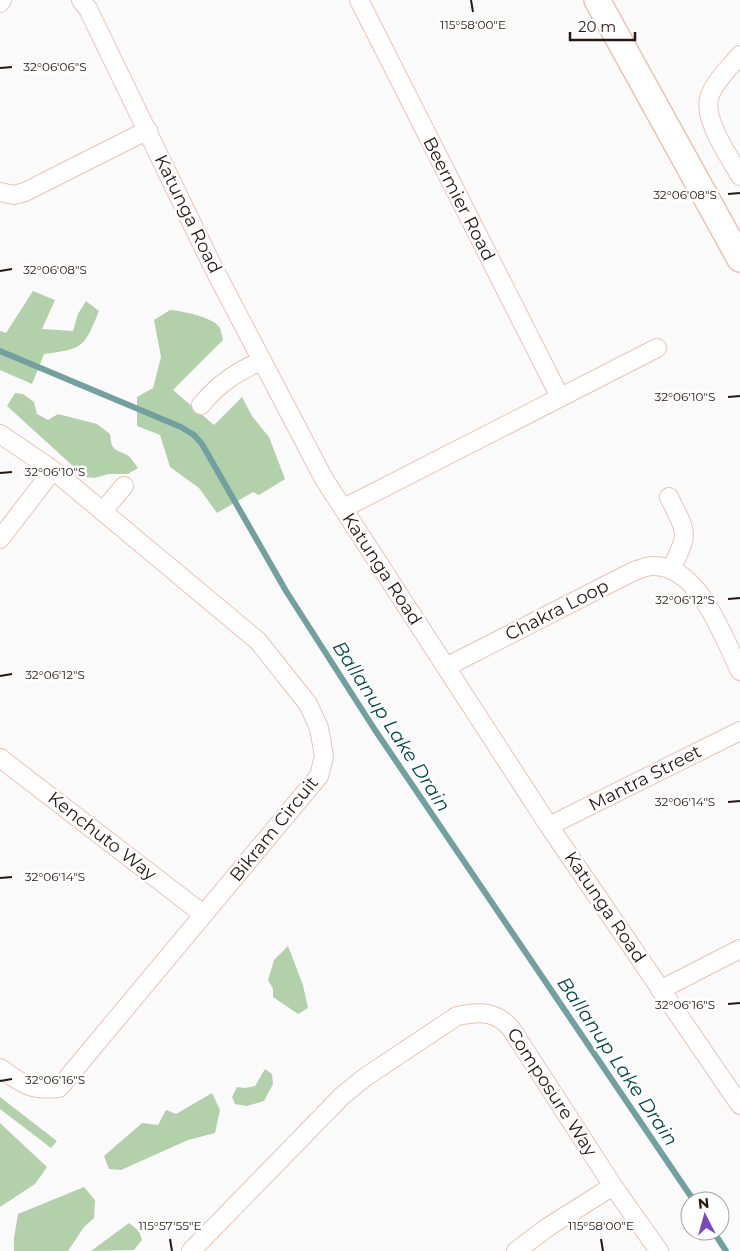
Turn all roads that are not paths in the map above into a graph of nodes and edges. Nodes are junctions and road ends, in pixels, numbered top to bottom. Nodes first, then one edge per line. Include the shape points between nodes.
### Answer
1 (81, 0) edge
2 (359, 0) edge
3 (597, 0) edge
4 (740, 55) edge
5 (148, 130) junction
6 (740, 176) edge
7 (0, 192) edge
8 (740, 259) edge
9 (657, 348) dead end
10 (262, 360) junction
11 (560, 397) junction
12 (201, 405) dead end
13 (0, 434) edge
14 (53, 470) junction
15 (124, 486) dead end
16 (669, 497) dead end
17 (344, 508) junction
18 (103, 511) junction
19 (0, 539) edge
20 (671, 570) junction
21 (446, 667) junction
22 (740, 671) edge
23 (740, 730) edge
24 (0, 758) edge
25 (549, 826) junction
26 (204, 914) junction
27 (740, 949) edge
28 (660, 990) junction
29 (0, 1068) edge
30 (740, 1105) edge
31 (613, 1186) junction
32 (191, 1251) edge
33 (516, 1251) edge
34 (658, 1251) edge

1 - 5 street, Katunga Road
2 - 11 street, Beermier Road
3 - 8 main road
4 - 6 street via 713,88 707,108
5 - 7 street via 25,192 14,195
5 - 10 street, Katunga Road via 214,269
9 - 11 street
10 - 12 street via 228,378
10 - 17 street, Katunga Road via 324,479
11 - 17 street
13 - 14 street, Bikram Circuit
14 - 18 street, Bikram Circuit
14 - 19 street
15 - 18 street
16 - 20 street via 684,529 685,540
17 - 21 street, Katunga Road
18 - 26 street, Bikram Circuit via 258,641 308,704 319,728 324,756 319,776
20 - 21 street, Chakra Loop via 653,566 634,571
20 - 22 street, Chakra Loop via 690,580 701,595
21 - 25 street, Katunga Road
23 - 25 street, Mantra Street
24 - 26 street, Kenchuto Way
25 - 28 street, Katunga Road
26 - 29 street, Bikram Circuit via 59,1088 41,1090 25,1086
27 - 28 street
28 - 30 street, Katunga Road
31 - 32 street, Composure Way via 505,1020 490,1013 472,1012 457,1016 342,1096
31 - 33 street
31 - 34 street, Composure Way

